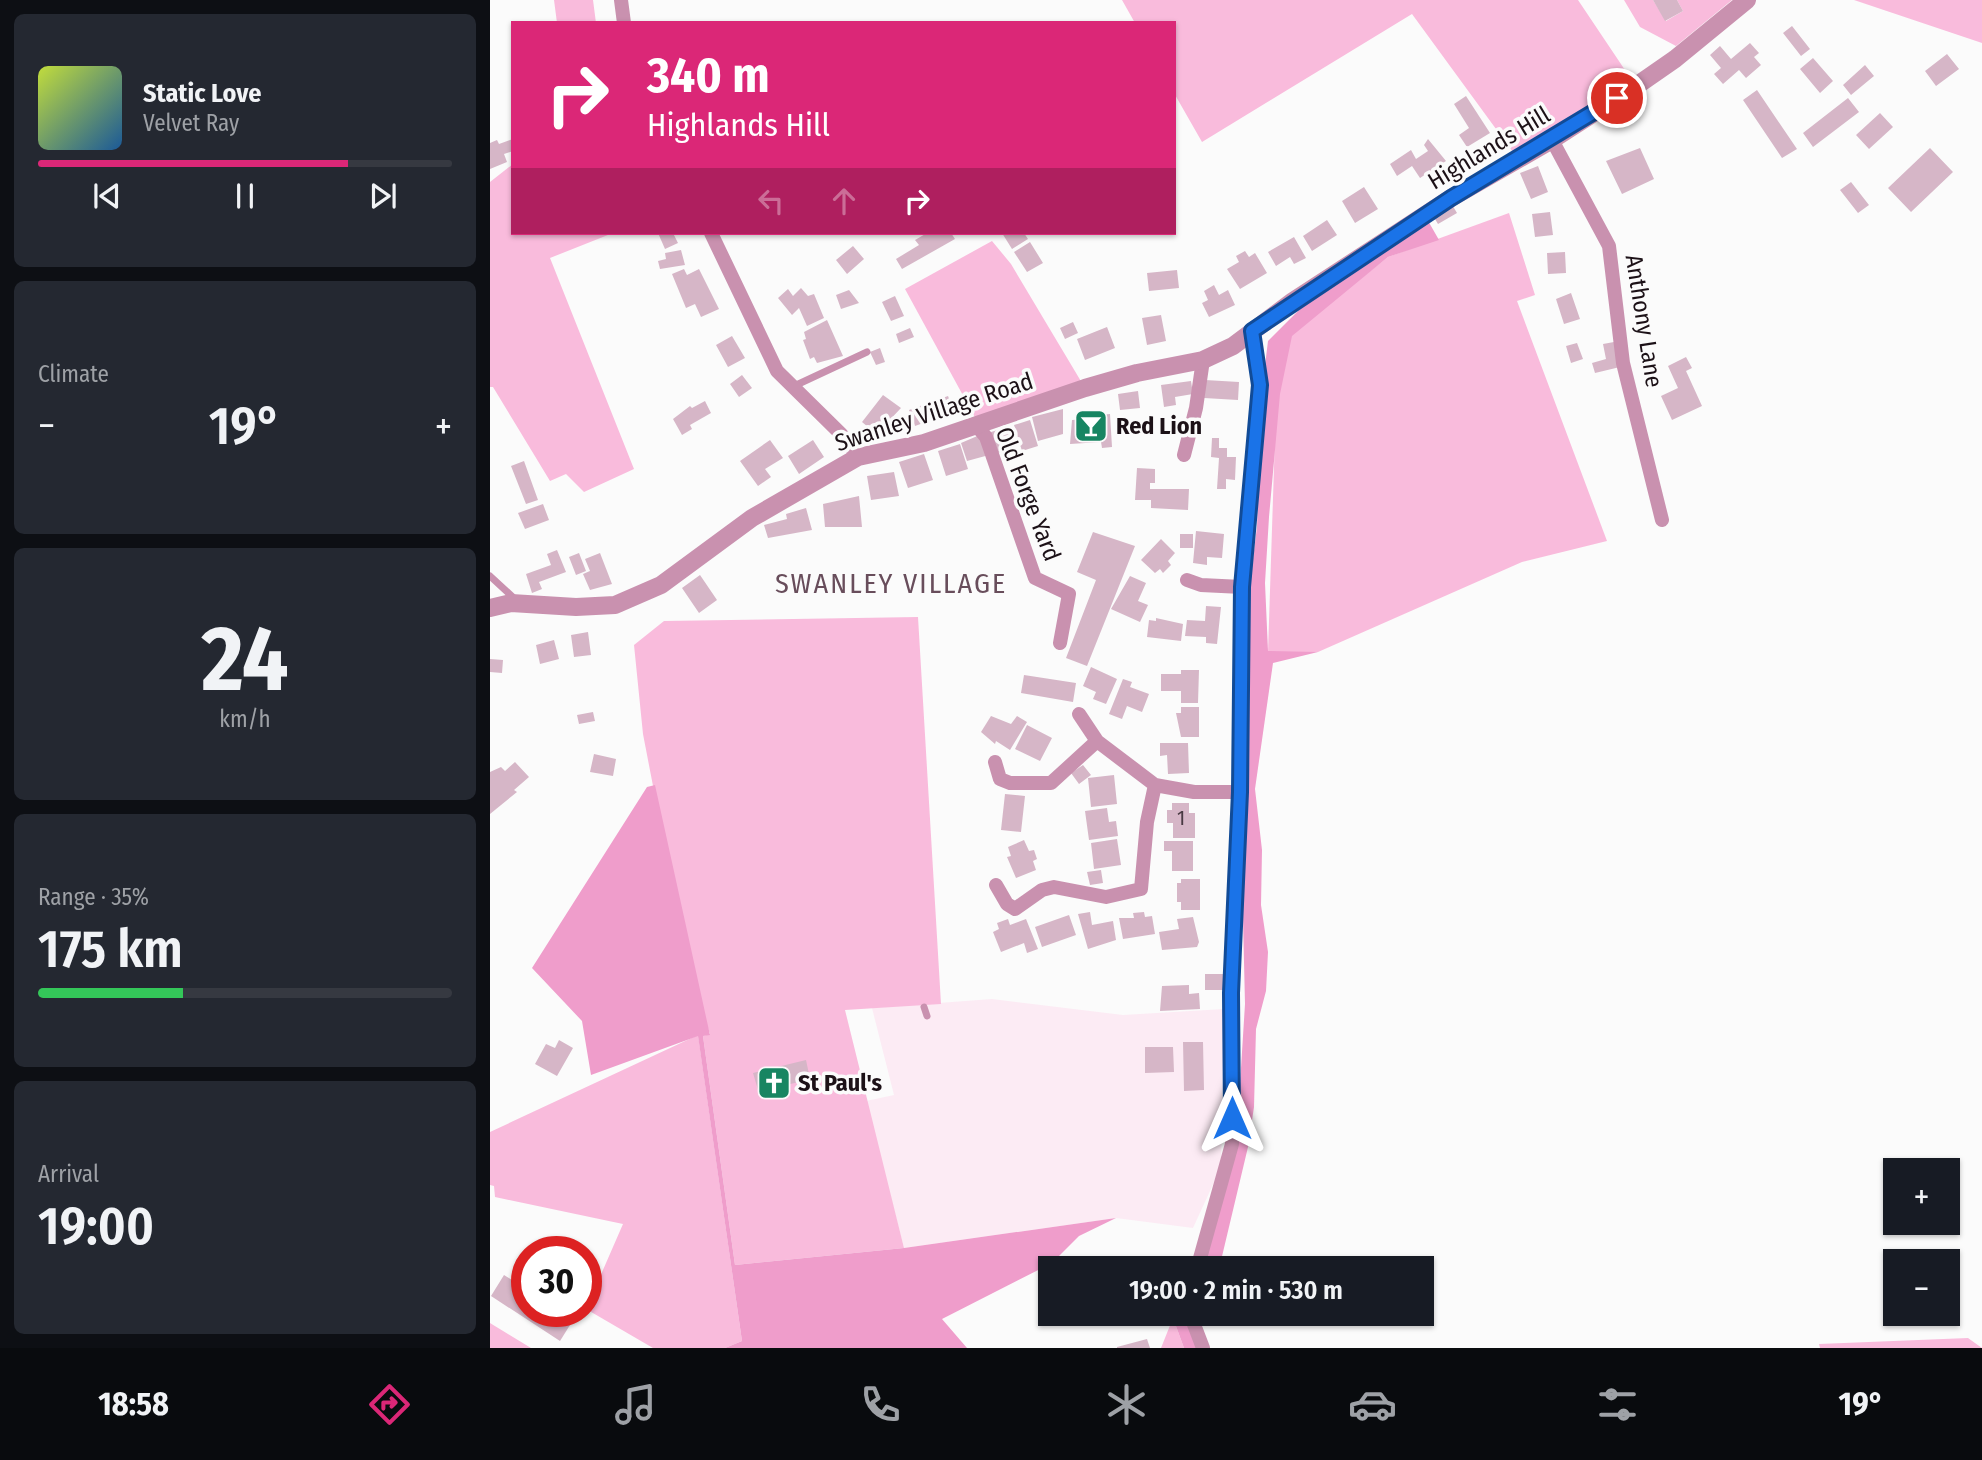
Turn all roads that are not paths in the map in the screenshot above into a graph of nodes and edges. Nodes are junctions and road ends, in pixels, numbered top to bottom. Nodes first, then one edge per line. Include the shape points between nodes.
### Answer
1 (621, 0) edge
2 (1747, 0) edge
3 (624, 21) edge
4 (1552, 140) junction
5 (712, 235) edge
6 (1252, 331) junction
7 (867, 352) dead end
8 (1203, 360) junction
9 (792, 387) junction
10 (975, 424) junction
11 (1184, 455) dead end
12 (858, 457) junction
13 (1662, 520) dead end
14 (490, 576) edge
15 (1187, 580) dead end
16 (1242, 587) junction
17 (520, 603) junction
18 (490, 608) edge
19 (1060, 643) dead end
20 (1079, 714) dead end
21 (1097, 741) junction
22 (995, 762) dead end
23 (1155, 785) junction
24 (1240, 792) junction
25 (996, 885) dead end
26 (924, 1007) dead end
27 (927, 1016) dead end
28 (1201, 1256) edge
29 (1195, 1326) edge
30 (1203, 1348) edge

1 - 3 street
2 - 4 street, Highlands Hill via 1675,59
4 - 6 street, Highlands Hill via 1451,198
4 - 13 street, Anthony Lane via 1609,246 1623,363
5 - 9 street via 777,371
6 - 8 street, Swanley Village Road
6 - 16 street via 1260,385
7 - 9 lane
8 - 10 street, Swanley Village Road via 1137,373
8 - 11 street
9 - 12 street
10 - 12 street, Swanley Village Road via 924,443
10 - 19 street, Old Forge Yard via 986,437 1035,578 1069,594
12 - 17 street, Swanley Village Road via 752,518 661,585 615,605
14 - 17 lane
15 - 16 street
16 - 24 street
17 - 18 street, Swanley Village Road
20 - 21 street
21 - 22 street via 1051,783 1010,783 1000,779
21 - 23 street
23 - 24 street via 1194,792
23 - 25 street via 1142,889 1106,897 1054,887 1015,909
24 - 28 street via 1231,993 1232,1144
26 - 27 lane
29 - 30 street

